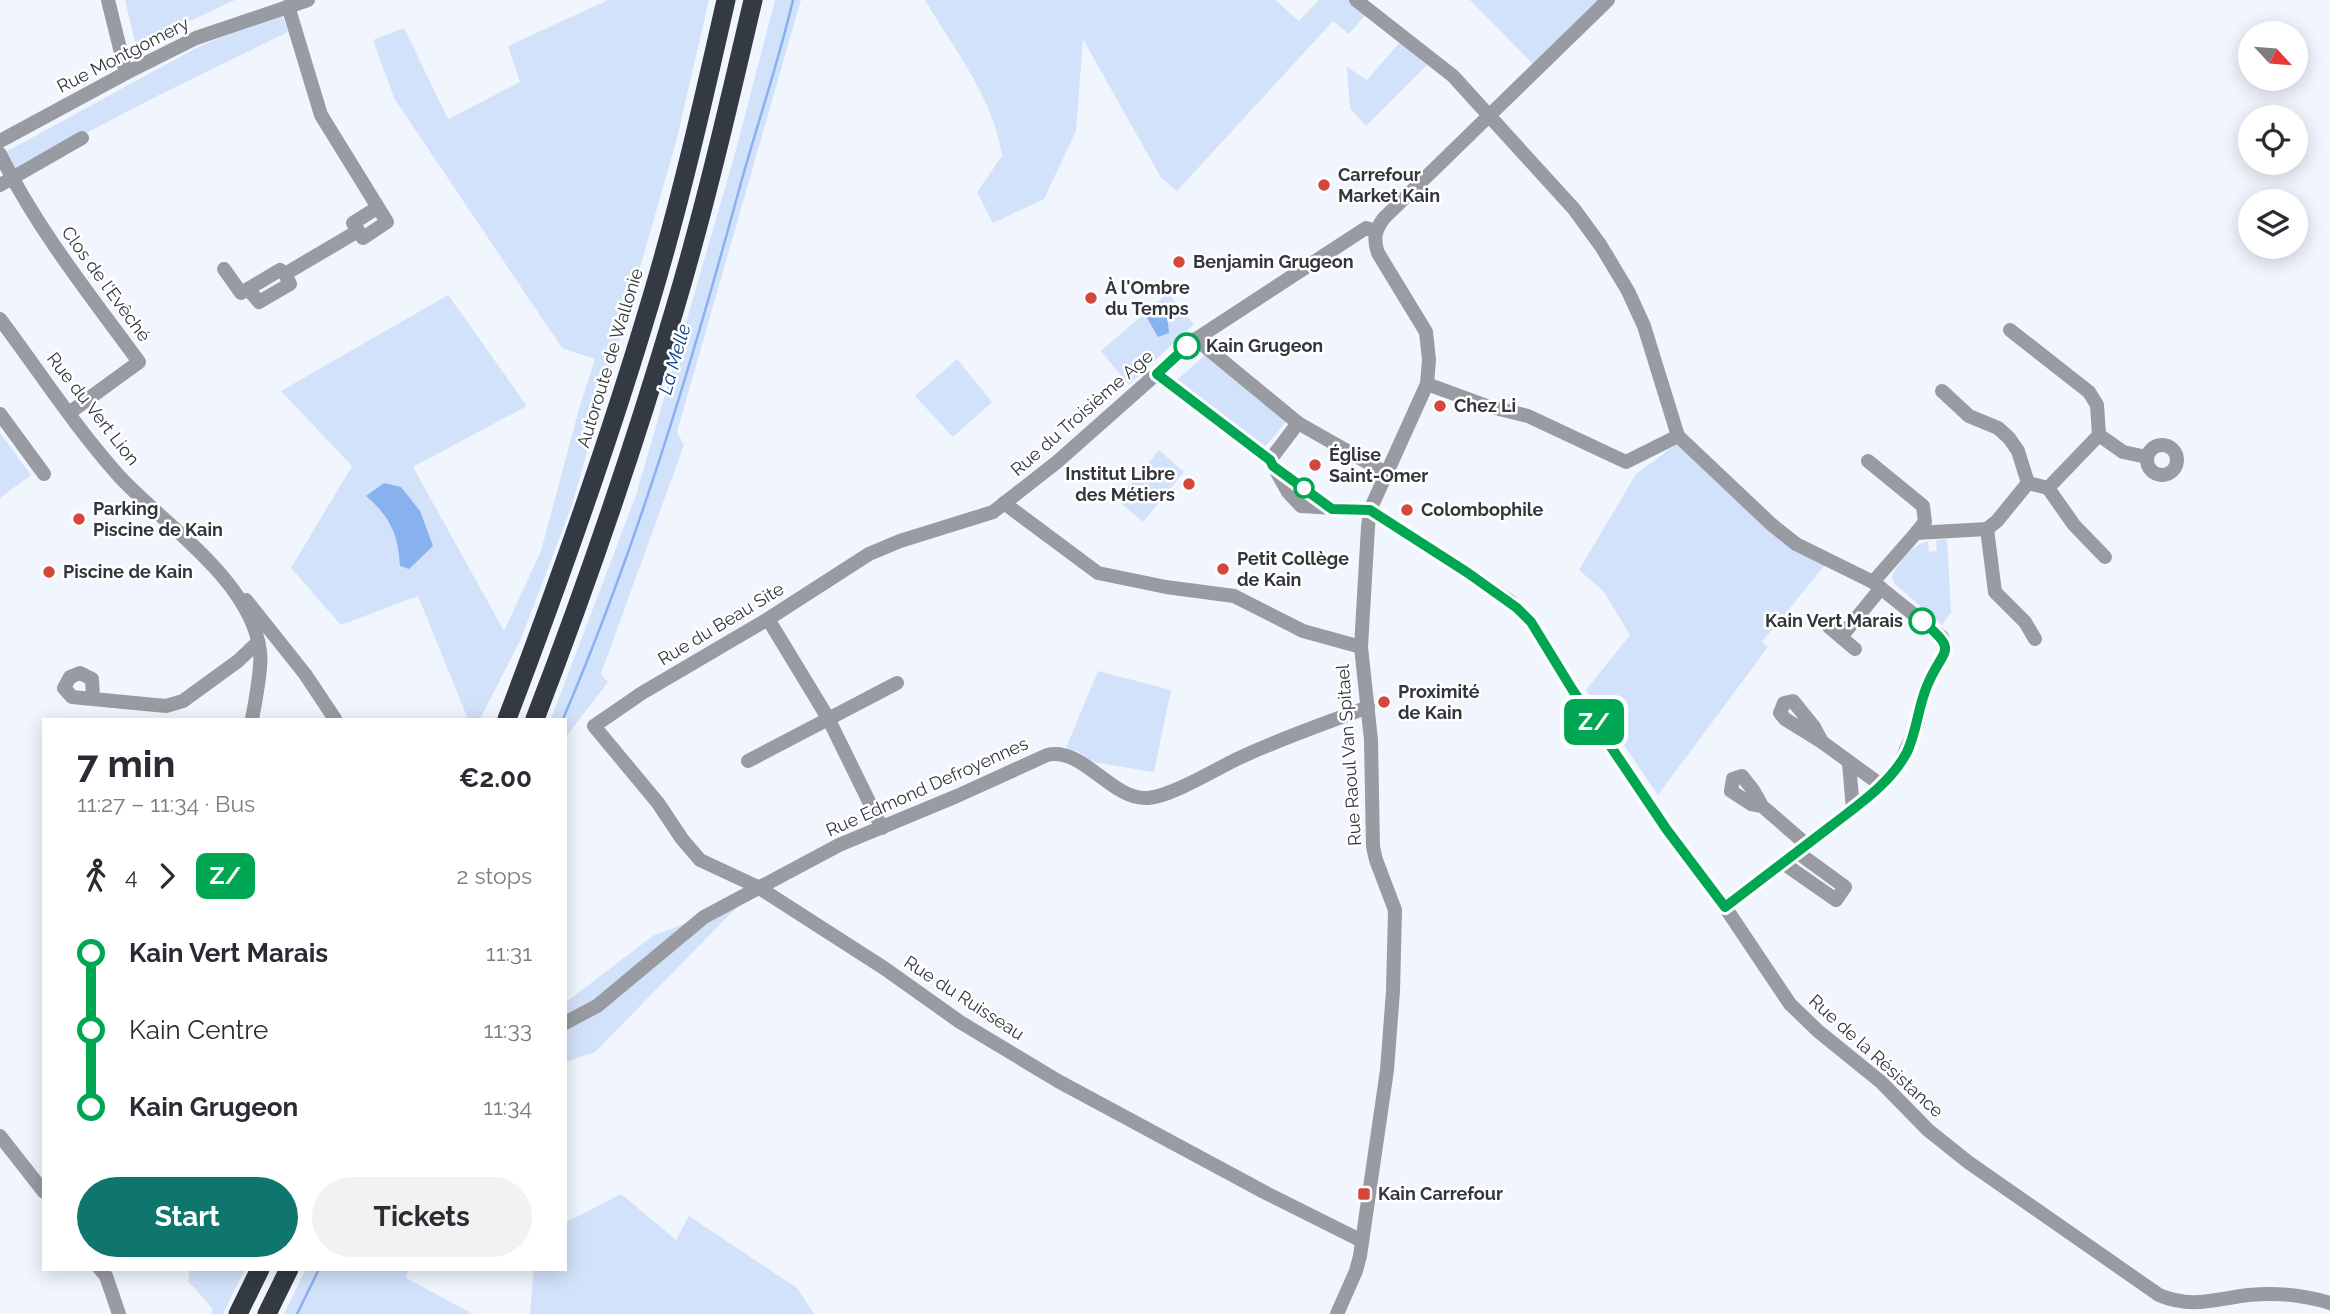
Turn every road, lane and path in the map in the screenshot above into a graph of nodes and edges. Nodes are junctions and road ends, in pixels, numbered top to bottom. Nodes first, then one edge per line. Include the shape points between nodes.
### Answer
1 (108, 0) edge
2 (308, 0) edge
3 (726, 0) edge
4 (753, 0) edge
5 (1356, 0) edge
6 (1608, 0) edge
7 (288, 6) junction
8 (126, 73) junction
9 (1490, 117) junction
10 (82, 138) dead end
11 (0, 141) edge
12 (0, 154) edge
13 (6, 182) edge
14 (1376, 231) junction
15 (224, 269) dead end
16 (1, 324) edge
17 (2010, 330) dead end
18 (1196, 339) junction
19 (1157, 374) junction
20 (1427, 384) junction
21 (1942, 391) dead end
22 (69, 413) junction
23 (0, 414) edge
24 (1298, 423) junction
25 (2099, 435) junction
26 (1678, 436) junction
27 (2147, 457) dead end
28 (1868, 461) dead end
29 (1272, 463) junction
30 (1386, 473) junction
31 (44, 474) dead end
32 (2028, 483) junction
33 (2048, 488) junction
34 (1004, 503) junction
35 (1370, 510) junction
36 (1987, 528) junction
37 (1916, 533) junction
38 (869, 554) joint
39 (2105, 557) dead end
40 (1877, 584) junction
41 (234, 591) junction
42 (768, 619) junction
43 (1829, 627) dead end
44 (1841, 637) junction
45 (2035, 639) dead end
46 (281, 643) junction
47 (259, 647) junction
48 (1361, 647) junction
49 (1855, 649) dead end
50 (897, 683) dead end
51 (93, 698) dead end
52 (1368, 707) junction
53 (251, 718) edge
54 (334, 718) edge
55 (507, 718) edge
56 (534, 718) edge
57 (828, 718) junction
58 (594, 726) joint
59 (1822, 742) dead end
60 (748, 761) dead end
61 (1849, 763) junction
62 (1881, 785) junction
63 (1762, 806) dead end
64 (1853, 809) junction
65 (882, 828) junction
66 (1802, 848) junction
67 (1783, 863) junction
68 (758, 887) junction
69 (1725, 907) junction
70 (567, 1022) edge
71 (0, 1136) edge
72 (42, 1189) edge
73 (1362, 1241) junction
74 (102, 1271) edge
75 (259, 1271) edge
76 (288, 1271) edge
77 (2330, 1303) edge
78 (119, 1314) edge
79 (238, 1314) edge
80 (267, 1314) edge
81 (1337, 1314) edge

1 - 8 street
2 - 7 street, Rue Montgomery
3 - 55 highway, Autoroute de Wallonie via 650,301 599,465
4 - 56 highway via 676,307 624,474
5 - 9 street via 1454,76
6 - 9 street
7 - 8 street, Rue Montgomery via 196,38
7 - 15 street via 321,115 387,222 363,238 358,231 285,274 290,284 259,302 248,289 241,293
8 - 11 street, Rue Montgomery
9 - 14 street via 1384,218
9 - 26 street via 1574,209 1628,291 1644,326
10 - 13 street
12 - 13 street, Clos de l'Evêché
13 - 22 street, Clos de l'Evêché via 139,362
14 - 18 street, Rue du Troisième Age via 1366,228
14 - 20 street via 1378,253 1426,332
16 - 22 street, Rue du Vert Lion
17 - 25 street via 2089,392 2096,405
18 - 19 street, Rue du Troisième Age
18 - 24 street
19 - 29 street
19 - 34 street, Rue du Troisième Age
20 - 26 street via 1487,407 1528,416 1626,462
20 - 30 street, Rue Raoul Van Spitael
21 - 32 street via 1969,416 2009,438
22 - 41 street, Rue du Vert Lion via 120,477
23 - 31 street
24 - 29 street
24 - 30 street
25 - 27 street via 2123,452
25 - 33 street
26 - 40 street via 1796,544
28 - 37 street via 1923,506 1925,522
29 - 35 street via 1301,506
30 - 35 street, Rue Raoul Van Spitael
32 - 33 street
32 - 36 street
33 - 39 street via 2074,525
34 - 38 street, Rue du Troisième Age via 993,512
34 - 48 street via 1098,573 1234,596 1303,631
35 - 48 street, Rue Raoul Van Spitael
35 - 69 street, Rue de la Résistance via 1510,601 1531,622 1667,830
36 - 37 street
36 - 45 street via 1995,592
37 - 40 street
38 - 42 street, Rue du Beau Site
40 - 44 street
40 - 62 street via 1942,637 1946,647 1925,688 1917,725 1899,765
41 - 46 street
41 - 47 street
42 - 57 street
42 - 58 street, Rue du Beau Site
43 - 44 street
44 - 49 street
46 - 47 street
46 - 54 street
47 - 51 street via 183,701 166,706
47 - 53 street
48 - 52 street, Rue Raoul Van Spitael
50 - 57 street
52 - 65 street, Rue Edmond Defroyennes via 1150,798 1130,796 1076,760 1052,753
52 - 73 street, Rue Raoul Van Spitael via 1373,847 1395,910 1387,1070
57 - 60 street
57 - 65 street
58 - 68 street, Rue du Ruisseau via 700,860
59 - 61 street
61 - 62 street
61 - 64 street
62 - 64 street
63 - 66 street
64 - 66 street
65 - 68 street, Rue Edmond Defroyennes
66 - 67 street
66 - 67 street via 1845,887 1836,900
67 - 69 street
68 - 70 street, Rue Edmond Defroyennes via 704,917 597,1006
68 - 73 street, Rue du Ruisseau via 960,1022 1058,1081
69 - 77 street, Rue de la Résistance via 1790,1004 1818,1031 1968,1162 2146,1287 2189,1303 2281,1294
71 - 72 street
73 - 81 street, Rue Raoul Van Spitael via 1356,1271
74 - 78 street
75 - 79 highway
76 - 80 highway

